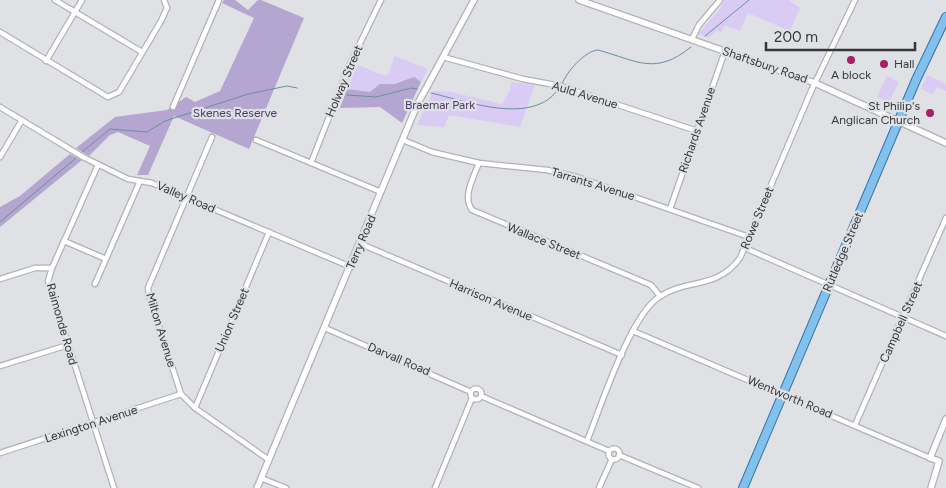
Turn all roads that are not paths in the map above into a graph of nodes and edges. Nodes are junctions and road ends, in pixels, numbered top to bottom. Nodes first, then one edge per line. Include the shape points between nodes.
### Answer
1 (55, 0) edge
2 (82, 0) edge
3 (164, 0) edge
4 (219, 0) edge
5 (374, 0) edge
6 (474, 0) edge
7 (579, 0) edge
8 (720, 0) edge
9 (855, 0) edge
10 (380, 1) edge
11 (75, 12) junction
12 (946, 17) edge
13 (0, 32) edge
14 (692, 40) junction
15 (725, 51) junction
16 (142, 52) junction
17 (443, 58) junction
18 (46, 61) junction
19 (815, 83) junction
20 (0, 107) edge
21 (173, 107) dead end
22 (22, 120) junction
23 (899, 121) junction
24 (697, 131) junction
25 (212, 137) dead end
26 (256, 140) dead end
27 (403, 140) junction
28 (946, 143) edge
29 (0, 157) edge
30 (311, 163) junction
31 (479, 163) junction
32 (98, 165) junction
33 (140, 181) junction
34 (381, 192) junction
35 (187, 198) junction
36 (670, 210) junction
37 (946, 218) edge
38 (269, 232) junction
39 (749, 237) junction
40 (64, 241) junction
41 (361, 244) junction
42 (745, 248) junction
43 (106, 258) junction
44 (351, 267) junction
45 (52, 268) junction
46 (0, 279) edge
47 (95, 284) dead end
48 (828, 286) junction
49 (660, 296) junction
50 (904, 318) junction
51 (325, 328) junction
52 (633, 331) junction
53 (946, 336) edge
54 (68, 344) junction
55 (622, 355) junction
56 (0, 366) edge
57 (471, 392) junction
58 (181, 394) junction
59 (783, 395) junction
60 (481, 396) junction
61 (472, 398) junction
62 (195, 408) junction
63 (946, 419) edge
64 (92, 424) junction
65 (855, 425) junction
66 (587, 440) junction
67 (609, 451) junction
68 (0, 453) edge
69 (619, 455) junction
70 (930, 458) junction
71 (612, 459) junction
72 (269, 460) junction
73 (938, 461) junction
74 (946, 465) edge
75 (261, 478) junction
76 (114, 488) edge
77 (257, 488) edge
78 (286, 488) edge
79 (434, 488) edge
80 (599, 488) edge
81 (698, 488) edge
82 (743, 488) edge
83 (931, 488) edge

1 - 11 street
2 - 11 street
3 - 16 street via 165,14
4 - 21 street
5 - 10 street
6 - 17 street, Terry Road
7 - 14 street, Shaftsbury Road
8 - 14 street via 699,25
9 - 19 street, Rowe Street
10 - 30 street, Holway Street via 349,66
11 - 16 street
11 - 18 street
12 - 23 main road, Rutledge Street
13 - 18 street
14 - 15 street, Shaftsbury Road
15 - 19 street, Shaftsbury Road
15 - 24 street, Richards Avenue
16 - 18 street via 119,92 108,97
17 - 24 street, Auld Avenue via 561,86
17 - 27 street, Terry Road via 417,105
19 - 23 street, Shaftsbury Road
19 - 39 street, Rowe Street
20 - 22 street, Valley Road
22 - 29 street
22 - 32 street, Valley Road
23 - 28 street, Shaftsbury Road
23 - 48 main road, Rutledge Street
24 - 36 street, Richards Avenue
25 - 35 street, Milton Avenue
26 - 30 street
27 - 31 street, Tarrants Avenue via 432,152
27 - 34 street, Terry Road
30 - 34 street
31 - 36 street, Tarrants Avenue via 570,175
31 - 49 street, Wallace Street via 468,196 468,206 472,210 651,285
32 - 33 street, Valley Road
32 - 40 street, Raimonde Road
33 - 35 street, Valley Road
33 - 43 street
34 - 41 street, Terry Road
35 - 38 street, Valley Road
35 - 58 street, Milton Avenue via 148,288
36 - 39 street, Tarrants Avenue
37 - 50 street, Campbell Street
38 - 44 street, Valley Road
38 - 62 street, Union Street
39 - 42 street, Rowe Street
40 - 43 street
40 - 45 street, Raimonde Road
41 - 44 street, Terry Road
41 - 55 street, Harrison Avenue
42 - 48 street
42 - 49 street, Rowe Street via 735,265 721,276
43 - 47 street
44 - 51 street, Terry Road
45 - 46 street via 35,268
45 - 54 street, Raimonde Road via 48,281
48 - 50 street
48 - 59 main road, Rutledge Street
49 - 52 street, Rowe Street via 644,311
50 - 53 street
50 - 65 street, Campbell Street
51 - 57 street, Darvall Road
51 - 72 street, Terry Road
52 - 55 street, Rowe Street
52 - 59 street, Wentworth Road
54 - 56 street
54 - 64 street, Raimonde Road
55 - 66 street, Rowe Street
57 - 60 street, Darvall Road via 477,389
57 - 61 street
58 - 62 street, Milton Avenue
58 - 64 street, Lexington Avenue
59 - 65 street, Wentworth Road
59 - 82 main road, Rutledge Street
60 - 61 street
60 - 66 street
61 - 79 street
62 - 72 street, Milton Avenue
63 - 70 street
64 - 68 street, Lexington Avenue
64 - 76 street, Raimonde Road
65 - 70 street, Wentworth Road
66 - 67 street
67 - 69 street via 615,448
67 - 71 street
69 - 71 street
69 - 81 street
70 - 73 street, Wentworth Road
71 - 80 street
72 - 75 street, Terry Road
73 - 74 street, Wentworth Road
73 - 83 street
75 - 77 street, Terry Road
75 - 78 street

